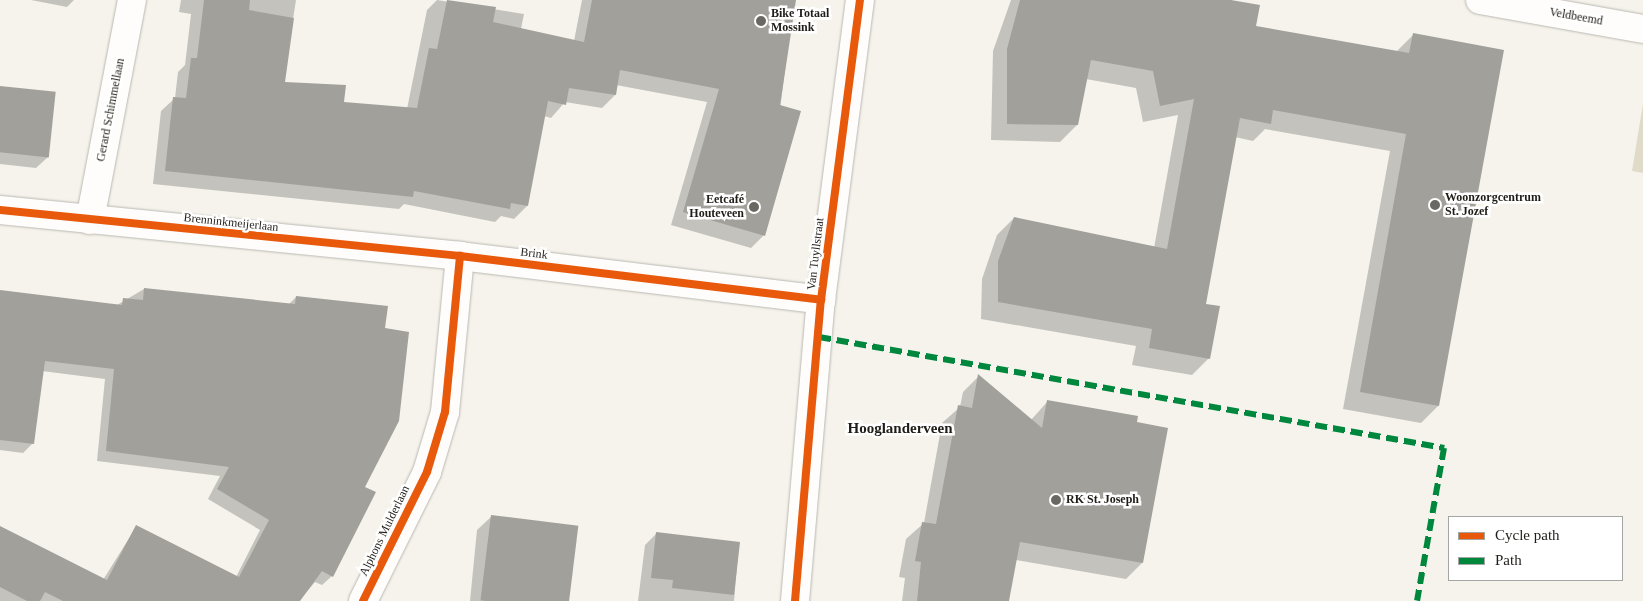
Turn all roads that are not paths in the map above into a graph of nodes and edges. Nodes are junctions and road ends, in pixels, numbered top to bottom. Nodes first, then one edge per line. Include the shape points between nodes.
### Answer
1 (132, 0) edge
2 (860, 0) edge
3 (1480, 0) edge
4 (1643, 29) edge
5 (0, 210) edge
6 (90, 220) junction
7 (460, 256) junction
8 (821, 300) junction
9 (363, 601) edge
10 (795, 601) edge

1 - 6 street, Gerard Schimmellaan
2 - 8 street, Van Tuyllstraat
3 - 4 street, Veldbeemd
5 - 6 street, Brenninkmeijerlaan
6 - 7 street, Brenninkmeijerlaan
7 - 8 street, Brink
7 - 9 street, Alphons Mulderlaan via 444,412 427,472
8 - 10 street, Van Tuyllstraat

